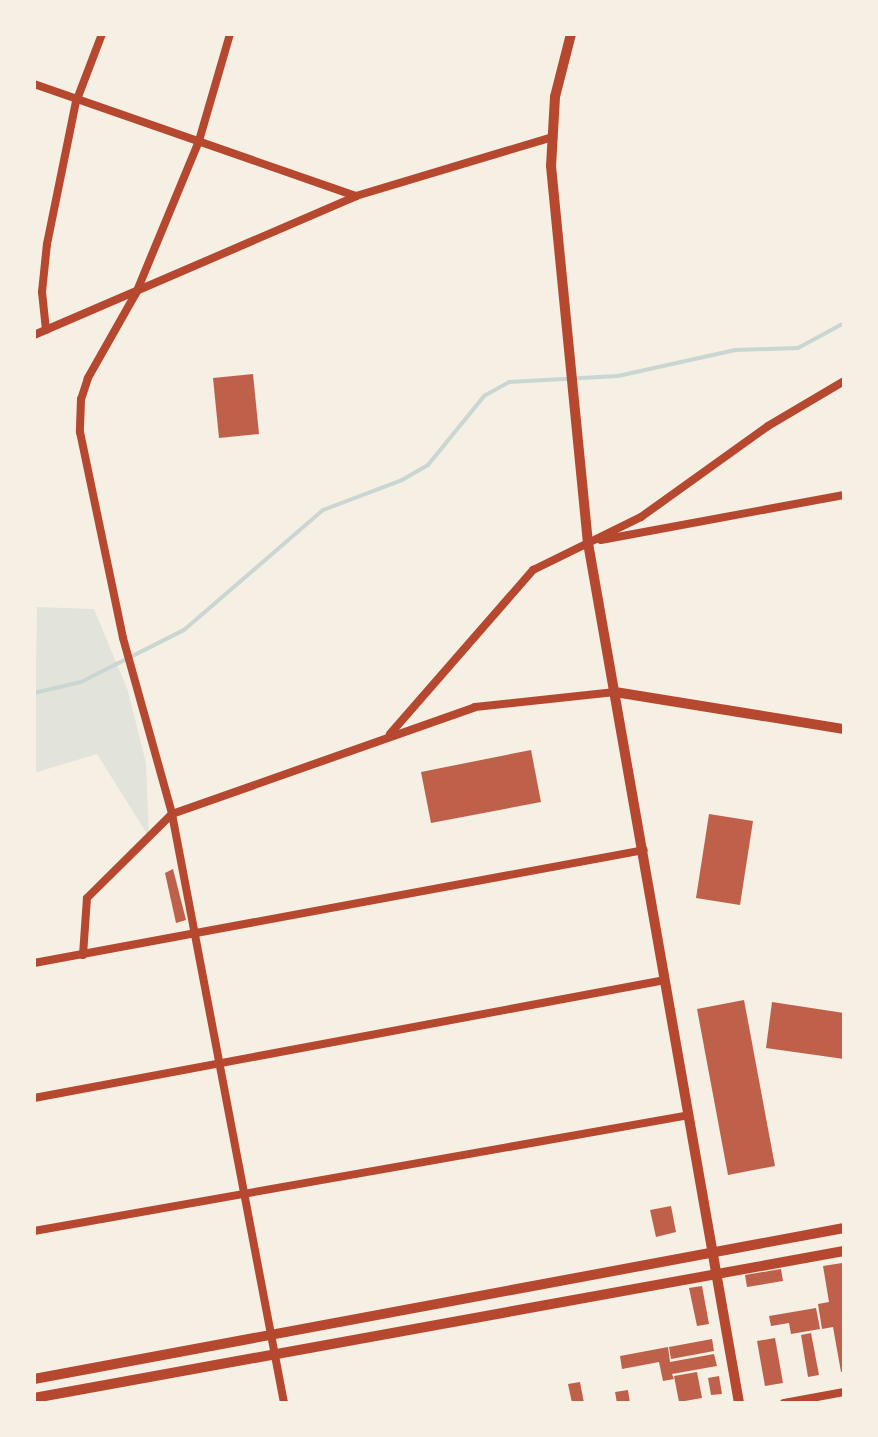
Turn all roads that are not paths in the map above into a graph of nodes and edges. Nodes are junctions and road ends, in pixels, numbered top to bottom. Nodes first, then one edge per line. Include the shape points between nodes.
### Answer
1 (102, 34) edge
2 (230, 34) edge
3 (571, 34) edge
4 (34, 84) edge
5 (76, 102) junction
6 (553, 137) junction
7 (199, 141) junction
8 (356, 196) junction
9 (136, 293) junction
10 (46, 330) junction
11 (34, 335) edge
12 (844, 381) edge
13 (844, 495) edge
14 (588, 543) junction
15 (615, 692) junction
16 (844, 729) edge
17 (389, 736) junction
18 (172, 814) junction
19 (644, 850) junction
20 (196, 934) junction
21 (83, 955) junction
22 (34, 963) edge
23 (665, 980) junction
24 (220, 1064) junction
25 (34, 1098) edge
26 (689, 1115) junction
27 (245, 1194) junction
28 (844, 1228) edge
29 (34, 1231) edge
30 (844, 1251) edge
31 (714, 1252) junction
32 (716, 1274) junction
33 (271, 1334) junction
34 (275, 1352) junction
35 (58, 1374) junction
36 (34, 1379) edge
37 (844, 1392) edge
38 (61, 1393) junction
39 (34, 1398) edge
40 (284, 1403) edge
41 (739, 1403) edge
42 (784, 1403) edge

1 - 5 street
2 - 7 street
3 - 6 street via 555,97
4 - 5 street
5 - 7 street
5 - 10 street via 47,244 42,292
6 - 8 street
6 - 14 street via 565,324
7 - 8 street
7 - 9 street
8 - 9 street
9 - 10 street
9 - 18 street via 81,399 80,432 123,638
10 - 11 street
12 - 14 street via 768,426 641,517
13 - 14 street
14 - 15 street
14 - 17 street via 533,570
15 - 16 street
15 - 17 street via 475,707
15 - 19 street
17 - 18 street
18 - 20 street
18 - 21 street via 87,898
19 - 20 street
19 - 23 street
20 - 21 street
20 - 24 street
21 - 22 street
23 - 24 street
23 - 26 street
24 - 25 street
24 - 27 street
26 - 27 street
26 - 31 street
27 - 29 street
27 - 33 street
28 - 31 street
30 - 32 street
31 - 32 street
31 - 33 street
32 - 34 street
32 - 41 street
33 - 34 street
33 - 35 street
34 - 38 street
34 - 40 street
35 - 36 street
35 - 38 street
37 - 42 street
38 - 39 street

